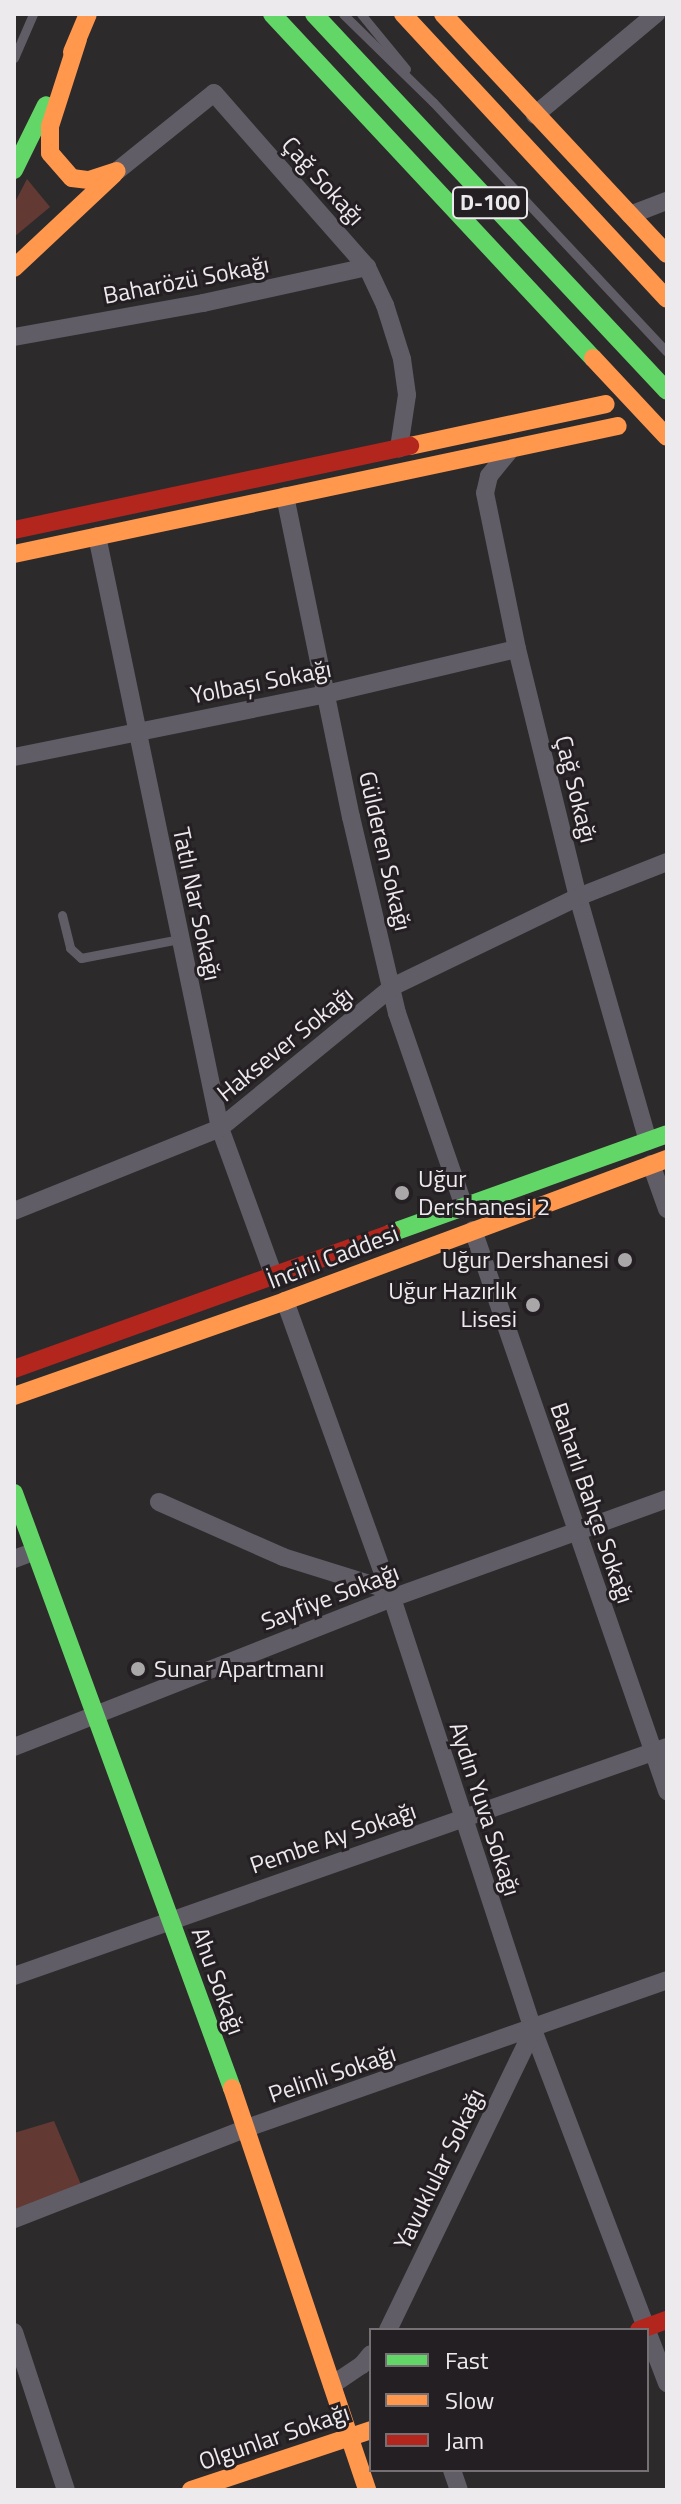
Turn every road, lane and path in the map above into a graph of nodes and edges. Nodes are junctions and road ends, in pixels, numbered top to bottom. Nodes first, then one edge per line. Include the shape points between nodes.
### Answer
1 (33, 14) edge
2 (88, 14) edge
3 (272, 14) edge
4 (314, 14) edge
5 (343, 14) edge
6 (361, 14) edge
7 (403, 14) edge
8 (443, 14) edge
9 (656, 14) edge
10 (78, 39) junction
11 (14, 58) edge
12 (433, 102) junction
13 (535, 115) junction
14 (14, 170) edge
15 (117, 171) junction
16 (667, 201) edge
17 (630, 215) junction
18 (667, 254) edge
19 (367, 267) junction
20 (14, 268) edge
21 (667, 299) edge
22 (14, 337) edge
23 (667, 352) edge
24 (667, 391) edge
25 (606, 404) dead end
26 (618, 426) dead end
27 (667, 437) edge
28 (399, 448) junction
29 (510, 450) junction
30 (285, 496) junction
31 (14, 530) edge
32 (97, 536) junction
33 (14, 554) edge
34 (517, 649) junction
35 (326, 694) junction
36 (136, 731) junction
37 (14, 757) edge
38 (667, 862) edge
39 (578, 897) junction
40 (62, 915) dead end
41 (180, 939) junction
42 (392, 987) junction
43 (220, 1128) junction
44 (667, 1134) edge
45 (648, 1141) junction
46 (659, 1162) edge
47 (465, 1209) junction
48 (667, 1209) edge
49 (14, 1211) edge
50 (473, 1230) junction
51 (274, 1276) junction
52 (285, 1301) junction
53 (14, 1369) edge
54 (14, 1396) edge
55 (14, 1493) edge
56 (667, 1499) edge
57 (159, 1502) dead end
58 (577, 1532) junction
59 (33, 1552) junction
60 (14, 1559) edge
61 (390, 1594) junction
62 (96, 1715) junction
63 (14, 1747) edge
64 (660, 1750) edge
65 (667, 1791) edge
66 (462, 1819) junction
67 (170, 1919) junction
68 (14, 1976) edge
69 (667, 1980) edge
70 (533, 2030) junction
71 (247, 2128) junction
72 (14, 2219) edge
73 (389, 2328) edge
74 (644, 2328) edge
75 (649, 2340) edge
76 (16, 2345) edge
77 (369, 2356) edge
78 (667, 2383) edge
79 (332, 2385) junction
80 (369, 2431) edge
81 (349, 2438) junction
82 (66, 2490) edge
83 (191, 2490) edge
84 (367, 2490) edge

1 - 11 lane
2 - 10 main road
3 - 27 main road
4 - 24 main road, D-100
5 - 12 lane
6 - 12 lane
7 - 21 main road, D-100
8 - 13 main road
9 - 13 street
10 - 14 main road
10 - 15 main road via 50,126 50,153 72,178 89,180
12 - 23 lane
13 - 17 main road
15 - 19 street, Çağ Sokağı via 214,93
15 - 20 main road
16 - 17 street
17 - 18 main road
19 - 22 street, Baharözü Sokağı
19 - 28 street, Çağ Sokağı via 402,359 407,395
25 - 28 main road
26 - 29 main road
28 - 31 main road
29 - 30 main road
29 - 34 street, Çağ Sokağı via 489,476 485,493
30 - 32 main road
30 - 35 street, Gülderen Sokağı
32 - 33 main road
32 - 36 street, Tatlı Nar Sokağı
34 - 35 street, Yolbaşı Sokağı
34 - 39 street, Çağ Sokağı
35 - 36 street, Yolbaşı Sokağı
35 - 42 street, Gülderen Sokağı
36 - 37 street, Yolbaşı Sokağı
36 - 41 street, Tatlı Nar Sokağı
38 - 39 street, Haksever Sokağı
39 - 42 street, Haksever Sokağı
39 - 45 street, Çağ Sokağı
40 - 41 lane via 70,948 81,958
41 - 43 street, Tatlı Nar Sokağı
42 - 43 street, Haksever Sokağı
42 - 47 street, Gülderen Sokağı
43 - 49 street, Haksever Sokağı
43 - 51 street, Tatlı Nar Sokağı
44 - 45 main road, İncirli Caddesi
45 - 47 main road, İncirli Caddesi
46 - 48 street
46 - 50 main road, İncirli Caddesi
47 - 51 main road, İncirli Caddesi
50 - 52 main road, İncirli Caddesi
50 - 58 street, Baharlı Bahçe Sokağı
51 - 53 main road, İncirli Caddesi
52 - 54 main road, İncirli Caddesi
52 - 61 street, Aydın Yuva Sokağı
55 - 59 main road, Ahu Sokağı
56 - 58 street, Sayfiye Sokağı
57 - 61 street via 283,1557
58 - 61 street, Sayfiye Sokağı
58 - 64 street, Baharlı Bahçe Sokağı
59 - 60 street
59 - 62 main road, Ahu Sokağı
61 - 62 street, Sayfiye Sokağı
61 - 66 street, Aydın Yuva Sokağı
62 - 63 street, Sayfiye Sokağı
62 - 67 main road, Ahu Sokağı
64 - 65 street, Baharlı Bahçe Sokağı
64 - 66 street, Pembe Ay Sokağı
66 - 67 street, Pembe Ay Sokağı
66 - 70 street, Aydın Yuva Sokağı
67 - 68 street, Pembe Ay Sokağı
67 - 71 main road, Ahu Sokağı
69 - 70 street, Pelinli Sokağı
70 - 71 street, Pelinli Sokağı
70 - 73 street, Yavuklular Sokağı
70 - 74 street, Aydın Yuva Sokağı
71 - 72 street, Pelinli Sokağı
71 - 79 main road, Ahu Sokağı
75 - 78 street, Aydın Yuva Sokağı
76 - 82 street
77 - 79 street
79 - 81 main road, Ahu Sokağı
80 - 81 main road, Olgunlar Sokağı
81 - 83 main road, Olgunlar Sokağı
81 - 84 main road, Ahu Sokağı

